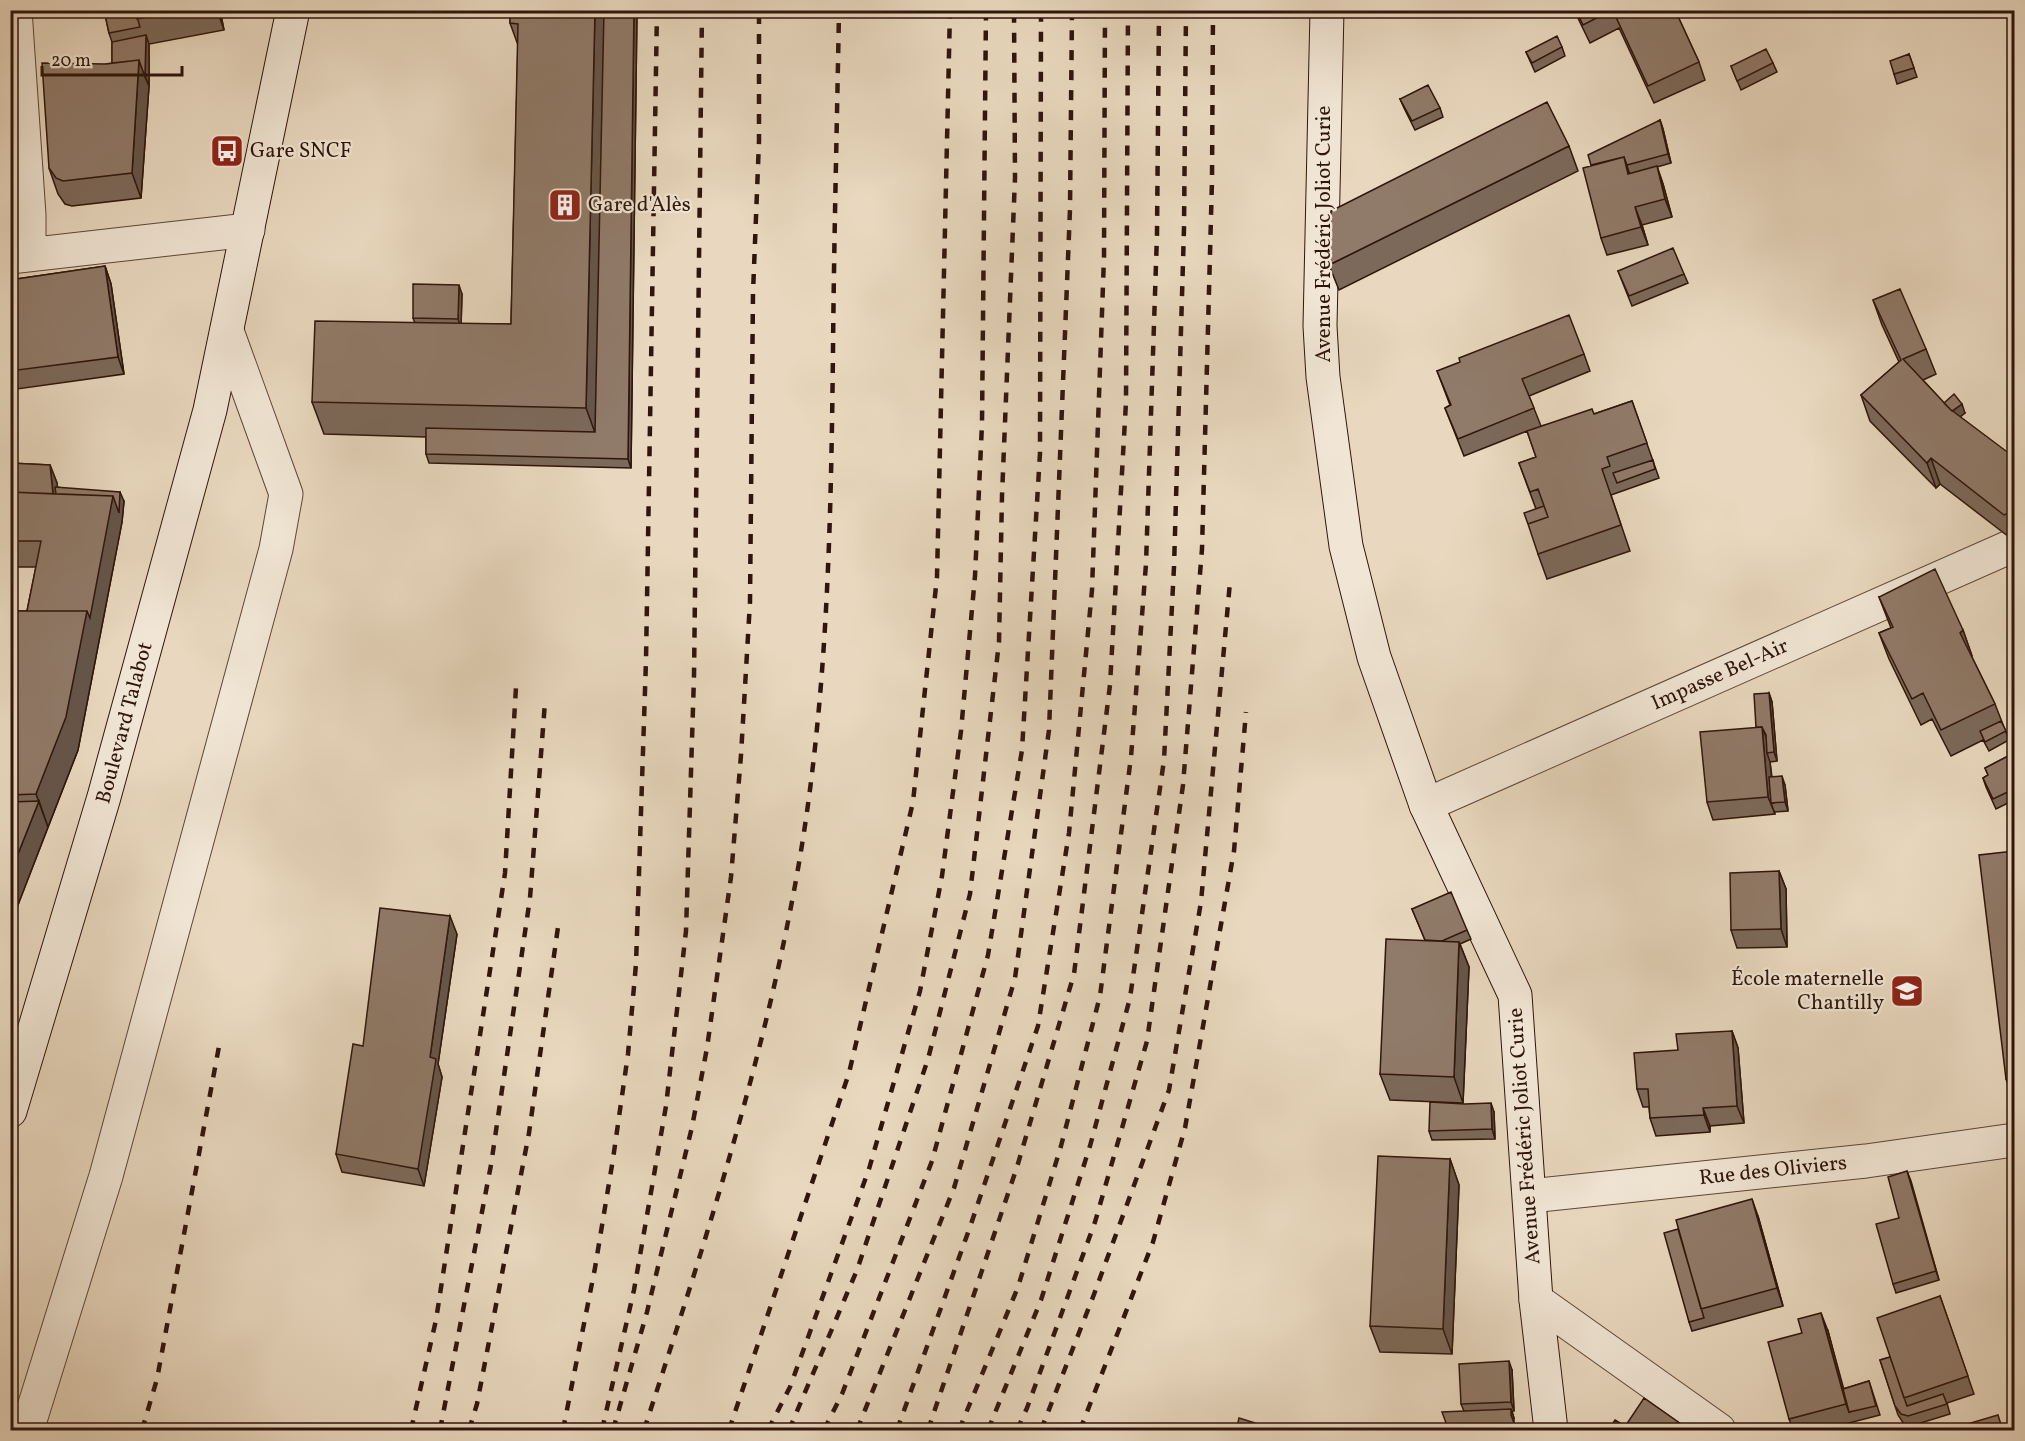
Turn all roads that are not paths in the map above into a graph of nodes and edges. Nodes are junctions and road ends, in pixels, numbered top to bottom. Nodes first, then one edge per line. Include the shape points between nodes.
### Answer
1 (15, 10) edge
2 (293, 10) edge
3 (1327, 10) edge
4 (248, 230) junction
5 (20, 256) edge
6 (227, 331) junction
7 (2014, 545) edge
8 (1426, 805) junction
9 (10, 1111) edge
10 (2014, 1140) edge
11 (1530, 1196) junction
12 (1536, 1300) junction
13 (27, 1431) edge
14 (1551, 1431) edge
15 (1719, 1431) edge

1 - 5 street via 29,215
2 - 4 street, Boulevard Talabot
3 - 8 street, Avenue Frédéric Joliot Curie via 1320,326 1323,376 1346,546 1374,657
4 - 5 street
4 - 6 street, Boulevard Talabot
6 - 9 street, Boulevard Talabot via 210,410 104,797
6 - 13 street via 286,494 278,538 106,1176
7 - 8 street, Impasse Bel-Air
8 - 11 street, Avenue Frédéric Joliot Curie via 1515,995
10 - 11 street, Rue des Oliviers via 1866,1161
11 - 12 street, Avenue Frédéric Joliot Curie
12 - 14 street, Avenue Frédéric Joliot Curie
12 - 15 street

